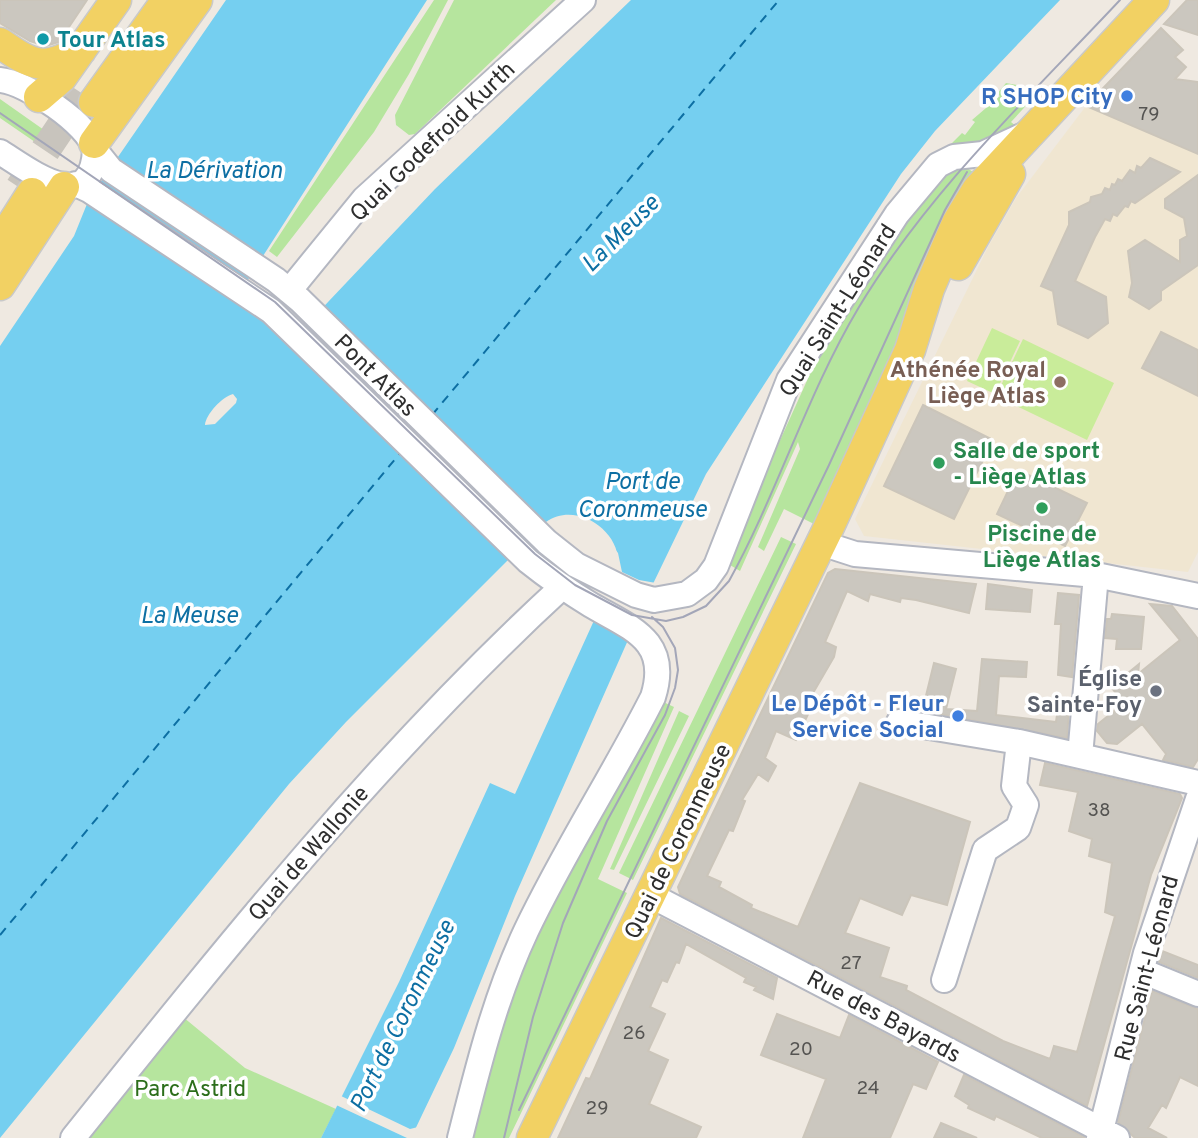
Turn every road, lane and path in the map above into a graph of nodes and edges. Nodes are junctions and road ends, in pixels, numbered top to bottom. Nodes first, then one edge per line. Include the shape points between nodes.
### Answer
1 (116, 0) edge
2 (150, 0) edge
3 (167, 0) edge
4 (197, 0) edge
5 (583, 0) edge
6 (1154, 0) edge
7 (0, 43) edge
8 (81, 50) junction
9 (0, 56) edge
10 (20, 88) edge
11 (1038, 124) junction
12 (0, 152) edge
13 (98, 153) junction
14 (967, 155) junction
15 (988, 178) junction
16 (76, 187) junction
17 (0, 218) edge
18 (973, 237) junction
19 (0, 243) edge
20 (0, 285) edge
21 (289, 291) junction
22 (919, 323) junction
23 (821, 543) junction
24 (1096, 575) junction
25 (562, 587) junction
26 (1198, 596) edge
27 (654, 600) joint
28 (899, 722) dead end
29 (1019, 741) junction
30 (1080, 756) junction
31 (1198, 783) edge
32 (1198, 799) edge
33 (650, 895) junction
34 (1142, 971) junction
35 (944, 980) dead end
36 (1198, 994) edge
37 (1106, 1135) edge
38 (73, 1138) edge
39 (460, 1138) edge
40 (532, 1138) edge

1 - 8 main road
2 - 3 main road via 89,98
4 - 13 main road
5 - 21 street, Quai Godefroid Kurth via 364,199
6 - 11 main road, Quai Saint-Léonard
7 - 8 main road via 25,61 43,65
8 - 10 main road via 61,78
9 - 10 street
10 - 13 street, Pont Atlas via 83,126
11 - 14 street, Quai Saint-Léonard via 983,154
11 - 15 main road, Quai Saint-Léonard
11 - 18 main road, Quai Saint-Léonard via 1042,128
12 - 16 street, Pont Atlas via 47,181
13 - 16 street via 88,175
13 - 21 street, Pont Atlas
14 - 15 street
14 - 27 street, Quai Saint-Léonard via 938,164 905,202 800,359 713,572 687,594
15 - 18 street
15 - 22 main road, Quai Saint-Léonard via 957,223
16 - 20 main road
16 - 25 street, Pont Atlas via 247,293 293,330 527,561
17 - 19 main road via 26,190
18 - 22 main road, Quai Saint-Léonard via 942,296
21 - 27 street, Pont Atlas via 547,541 603,580
22 - 23 main road, Quai Saint-Léonard
23 - 24 street via 855,554
23 - 33 main road, Quai de Coronmeuse
24 - 26 street
24 - 30 street
25 - 38 street, Quai de Wallonie via 335,817
25 - 39 street, Pont Atlas via 638,632 656,662 658,676 653,697 511,965
28 - 29 street
29 - 30 street
29 - 35 street via 1014,786 1026,805 1018,828 985,850
30 - 31 street
32 - 34 street, Rue Saint-Léonard
33 - 37 street, Rue des Bayards
33 - 40 main road, Quai de Coronmeuse
34 - 36 street
34 - 37 street, Rue Saint-Léonard

